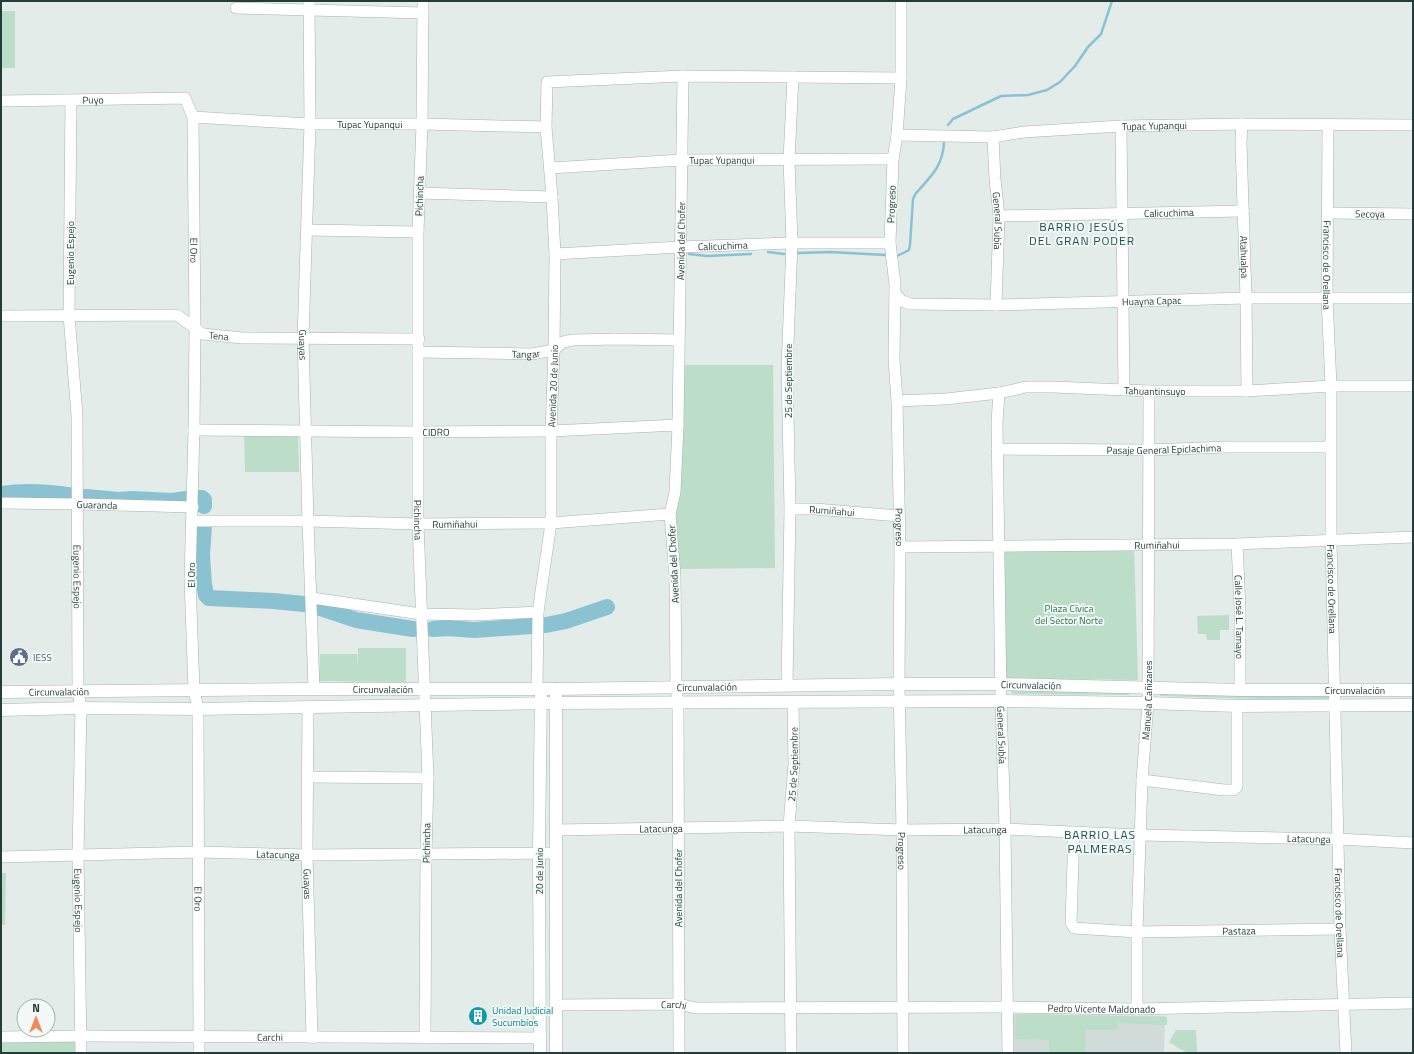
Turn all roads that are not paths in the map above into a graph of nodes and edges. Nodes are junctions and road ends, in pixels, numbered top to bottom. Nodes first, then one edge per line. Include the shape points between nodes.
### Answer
1 (423, 1) edge
2 (901, 3) dead end
3 (309, 6) edge
4 (236, 8) dead end
5 (423, 13) junction
6 (684, 76) junction
7 (793, 77) junction
8 (901, 78) junction
9 (185, 98) joint
10 (1, 101) edge
11 (71, 101) junction
12 (193, 117) junction
13 (310, 124) junction
14 (422, 124) junction
15 (1242, 124) junction
16 (1328, 124) junction
17 (1413, 125) edge
18 (1121, 126) junction
19 (546, 127) junction
20 (897, 136) junction
21 (993, 137) junction
22 (893, 159) junction
23 (682, 160) junction
24 (788, 160) junction
25 (550, 168) junction
26 (419, 193) junction
27 (552, 197) junction
28 (1243, 211) junction
29 (1122, 213) junction
30 (1328, 213) junction
31 (1413, 214) edge
32 (999, 216) junction
33 (308, 230) junction
34 (418, 232) junction
35 (792, 243) junction
36 (890, 243) junction
37 (680, 247) junction
38 (555, 254) junction
39 (895, 293) junction
40 (1246, 298) junction
41 (1327, 298) junction
42 (1413, 298) edge
43 (1124, 301) junction
44 (910, 304) junction
45 (996, 305) junction
46 (69, 315) junction
47 (1, 316) edge
48 (895, 321) junction
49 (195, 328) junction
50 (303, 338) junction
51 (419, 339) junction
52 (679, 340) junction
53 (554, 350) junction
54 (418, 352) junction
55 (1331, 386) junction
56 (1413, 386) edge
57 (1124, 390) junction
58 (1149, 391) junction
59 (1247, 391) junction
60 (999, 393) junction
61 (897, 401) junction
62 (678, 425) junction
63 (194, 430) junction
64 (306, 431) junction
65 (551, 431) junction
66 (418, 432) junction
67 (1330, 447) junction
68 (997, 449) junction
69 (1148, 450) junction
70 (1, 503) edge
71 (78, 504) junction
72 (193, 507) junction
73 (790, 509) junction
74 (670, 514) junction
75 (899, 516) junction
76 (192, 521) junction
77 (308, 521) junction
78 (550, 523) junction
79 (418, 524) junction
80 (1413, 537) edge
81 (1331, 540) junction
82 (1148, 544) junction
83 (1238, 544) junction
84 (999, 546) junction
85 (900, 547) junction
86 (312, 598) junction
87 (538, 612) junction
88 (421, 614) junction
89 (899, 684) junction
90 (1000, 684) junction
91 (787, 685) junction
92 (676, 686) junction
93 (1148, 688) junction
94 (314, 689) junction
95 (425, 689) junction
96 (539, 689) junction
97 (556, 689) junction
98 (194, 690) junction
99 (1240, 690) junction
100 (1335, 690) junction
101 (1413, 690) edge
102 (78, 691) junction
103 (1, 692) edge
104 (1001, 701) junction
105 (793, 702) junction
106 (899, 702) junction
107 (555, 703) junction
108 (1148, 703) junction
109 (540, 704) junction
110 (678, 704) junction
111 (1413, 705) edge
112 (426, 706) junction
113 (1237, 706) junction
114 (1336, 706) junction
115 (308, 707) junction
116 (80, 708) junction
117 (198, 708) junction
118 (1, 710) edge
119 (308, 777) junction
120 (428, 778) junction
121 (1142, 780) junction
122 (789, 826) junction
123 (678, 827) junction
124 (1005, 829) junction
125 (556, 830) junction
126 (902, 830) junction
127 (1074, 832) junction
128 (1140, 835) junction
129 (1338, 839) junction
130 (1413, 843) edge
131 (198, 852) junction
132 (539, 853) junction
133 (556, 853) junction
134 (426, 855) junction
135 (78, 856) junction
136 (308, 856) junction
137 (1, 857) edge
138 (1340, 929) junction
139 (1137, 932) junction
140 (679, 1004) junction
141 (1413, 1004) edge
142 (556, 1005) junction
143 (1344, 1005) junction
144 (903, 1007) junction
145 (1007, 1007) junction
146 (791, 1008) junction
147 (1137, 1009) junction
148 (556, 1019) junction
149 (540, 1020) junction
150 (81, 1036) junction
151 (1, 1037) edge
152 (198, 1037) junction
153 (312, 1038) junction
154 (425, 1038) junction
155 (540, 1038) junction
156 (81, 1053) edge
157 (199, 1053) edge
158 (540, 1053) edge
159 (556, 1053) edge
160 (679, 1053) edge
161 (791, 1053) edge
162 (903, 1053) edge
163 (1008, 1053) edge
164 (1346, 1053) edge

1 - 5 street, Pichincha
2 - 8 street, Progreso
3 - 4 street
3 - 5 street
3 - 13 street, Guayas
5 - 14 street, Pichincha
6 - 7 street
6 - 19 street, Avenida 20 de Junio via 547,82
6 - 23 street, Avenida del Chofer
7 - 8 street
7 - 24 street, 25 de Septiembre
8 - 20 street, Progreso
9 - 11 street, Puyo
9 - 12 street, El Oro
10 - 11 street, Puyo
11 - 46 street, Eugenio Espejo
12 - 13 street, Tupac Yupanqui
12 - 49 street, El Oro
13 - 14 street, Tupac Yupanqui
13 - 33 street, Guayas
14 - 19 street, Tupac Yupanqui
14 - 26 street, Pichincha
15 - 16 street, Tupac Yupanqui
15 - 18 street, Tupac Yupanqui
15 - 28 street, Atahualpa
16 - 17 street, Tupac Yupanqui
16 - 30 street, Francisco de Orellana
18 - 21 street, Tupac Yupanqui via 1024,132
18 - 29 street
19 - 25 street, Avenida 20 de Junio
20 - 21 street, Tupac Yupanqui
20 - 22 street, Progreso
21 - 32 street, General Subía
22 - 24 street, Tupac Yupanqui
22 - 36 street, Progreso
23 - 24 street, Tupac Yupanqui
23 - 25 street, Tupac Yupanqui
23 - 37 street, Avenida del Chofer
24 - 35 street, 25 de Septiembre
25 - 27 street, Avenida 20 de Junio
26 - 27 street
26 - 34 street, Pichincha
27 - 38 street, Avenida 20 de Junio
28 - 29 street, Calicuchima
28 - 40 street, Atahualpa
29 - 32 street, Calicuchima
29 - 43 street
30 - 31 street, Secoya
30 - 41 street, Francisco de Orellana
32 - 45 street, General Subía
33 - 34 street
33 - 50 street, Guayas
34 - 51 street, Pichincha
35 - 36 street, Calicuchima
35 - 37 street, Calicuchima
35 - 73 street, 25 de Septiembre via 787,369
36 - 39 street, Progreso
37 - 38 street, Calicuchima
37 - 52 street, Avenida del Chofer
38 - 53 street, Avenida 20 de Junio
39 - 44 street via 902,301
39 - 48 street, Progreso
40 - 41 street, Huayna Capac
40 - 43 street, Huayna Capac
40 - 59 street, Atahualpa
41 - 42 street, Huayna Capac
41 - 55 street, Francisco de Orellana
43 - 45 street, Huayna Capac
43 - 57 street
44 - 45 street, Huayna Capac
44 - 48 street via 901,311
46 - 47 street, Tena
46 - 49 street, Tena via 177,315
46 - 71 street, Eugenio Espejo via 78,416
48 - 61 street, Progreso
49 - 50 street, Tena via 203,334 242,338
49 - 63 street, El Oro
50 - 51 street, Tena
50 - 64 street, Guayas
51 - 54 street, Pichincha
52 - 53 street, Tangar via 573,340 563,342
52 - 62 street, Avenida del Chofer
53 - 54 street, Tangar via 532,354
53 - 65 street, Avenida 20 de Junio
54 - 66 street, Pichincha
55 - 56 street, Tahuantinsuyo
55 - 59 street, Tahuantinsuyo
55 - 67 street, Francisco de Orellana
57 - 58 street, Tahuantinsuyo
57 - 60 street, Tahuantinsuyo via 1033,387
58 - 59 street, Tahuantinsuyo
58 - 69 street, Manuela Cañizares
60 - 61 street, Tahuantinsuyo
60 - 68 street, General Subía
61 - 75 street, Progreso
62 - 65 street, CIDRO
62 - 74 street, Avenida del Chofer via 675,492
63 - 64 street, CIDRO
63 - 72 street, El Oro
64 - 66 street, CIDRO
64 - 77 street, Guayas
65 - 66 street, CIDRO
65 - 78 street, Avenida 20 de Junio
66 - 79 street, Pichincha
67 - 69 street, Pasaje General Epiclachima
67 - 81 street, Francisco de Orellana
68 - 69 street, Pasaje General Epiclachima
68 - 84 street, General Subía
69 - 82 street, Manuela Cañizares
70 - 71 street, Guaranda
71 - 72 street, Guaranda
71 - 102 street, Eugenio Espejo
72 - 76 street, El Oro
73 - 75 street, Rumiñahui
73 - 91 street, 25 de Septiembre
74 - 78 street, Rumiñahui
74 - 92 street, Avenida del Chofer via 675,576
75 - 85 street, Progreso
76 - 77 street, Rumiñahui
76 - 98 street, El Oro via 190,580
77 - 79 street, Rumiñahui
77 - 86 street, Guayas
78 - 79 street, Rumiñahui
78 - 87 street, Avenida 20 de Junio
79 - 88 street, Pichincha
80 - 81 street, Rumiñahui
81 - 83 street, Rumiñahui
81 - 100 street, Francisco de Orellana
82 - 83 street, Rumiñahui
82 - 84 street, Rumiñahui
82 - 93 street, Manuela Cañizares
83 - 99 street, Calle José L. Tamayo
84 - 85 street, Rumiñahui
84 - 90 street, General Subía
85 - 89 street, Progreso
86 - 88 street
86 - 94 street, Guayas
87 - 88 street
87 - 96 street, Avenida 20 de Junio
88 - 95 street, Pichincha
89 - 90 main road, Circunvalación
89 - 91 main road, Circunvalación
89 - 106 street, Progreso
90 - 93 main road, Circunvalación
90 - 104 street, General Subía
91 - 92 main road, Circunvalación
92 - 97 main road, Circunvalación
92 - 110 street, Avenida del Chofer
93 - 99 main road, Circunvalación
93 - 108 street, Manuela Cañizares
94 - 95 main road, Circunvalación
94 - 98 main road, Circunvalación
95 - 96 main road, Circunvalación
95 - 112 street, Pichincha
96 - 97 main road, Circunvalación
96 - 109 main road, 20 de Junio
97 - 107 main road, 20 de Junio
98 - 102 main road, Circunvalación
98 - 117 street, El Oro
99 - 100 main road, Circunvalación
100 - 101 main road, Circunvalación
100 - 114 street, Francisco de Orellana
102 - 103 main road, Circunvalación
102 - 116 street, Eugenio Espejo
104 - 106 main road, Circunvalación
104 - 108 main road, Circunvalación
104 - 124 street, General Subía
105 - 106 main road, Circunvalación
105 - 110 main road, Circunvalación
105 - 122 street, 25 de Septiembre via 794,764
106 - 126 street, Progreso
107 - 109 main road, Circunvalación
107 - 110 main road, Circunvalación
107 - 125 main road, 20 de Junio
108 - 113 main road, Circunvalación
108 - 121 street, Manuela Cañizares
109 - 112 main road, Circunvalación
109 - 132 main road, 20 de Junio
110 - 123 street, Avenida del Chofer
111 - 114 main road, Circunvalación
112 - 115 main road, Circunvalación
112 - 120 street, Pichincha
113 - 114 main road, Circunvalación
113 - 121 street via 1237,787 1233,790 1224,790
114 - 129 street, Francisco de Orellana
115 - 117 main road, Circunvalación
115 - 119 street, Guayas
116 - 117 main road, Circunvalación
116 - 118 main road, Circunvalación
116 - 135 street, Eugenio Espejo
117 - 131 street, El Oro
119 - 120 street
119 - 136 street, Guayas
120 - 134 street, Pichincha
121 - 128 street, Manuela Cañizares
122 - 123 street, Latacunga
122 - 126 street, Latacunga
122 - 146 street, 25 de Septiembre
123 - 125 street, Latacunga
123 - 140 street, Avenida del Chofer
124 - 126 street, Latacunga
124 - 127 street, Latacunga
124 - 145 street, General Subía
125 - 133 main road, 20 de Junio
126 - 144 street, Progreso
127 - 128 street, Latacunga
127 - 139 street, Pastaza via 1071,923 1074,928
128 - 129 street, Latacunga
128 - 139 street, Manuela Cañizares
129 - 130 street, Latacunga
129 - 138 street, Francisco de Orellana
131 - 135 street, Latacunga
131 - 136 street, Latacunga
131 - 152 street, El Oro
132 - 133 street, Latacunga
132 - 134 street, Latacunga
132 - 149 main road, 20 de Junio
133 - 142 main road, 20 de Junio
134 - 136 street, Latacunga
134 - 154 street, Pichincha
135 - 137 street, Latacunga
135 - 150 street, Eugenio Espejo
136 - 153 street, Guayas
138 - 139 street, Pastaza
138 - 143 street, Francisco de Orellana
139 - 147 street, Manuela Cañizares
140 - 142 street, Carchi
140 - 146 street, Carchi via 696,1008
140 - 160 street, Avenida del Chofer
141 - 143 street, Pedro Vicente Maldonado
142 - 148 main road, 20 de Junio
143 - 147 street, Pedro Vicente Maldonado
143 - 164 street, Francisco de Orellana
144 - 145 street, Pedro Vicente Maldonado
144 - 146 street, Pedro Vicente Maldonado
144 - 162 street, Progreso
145 - 147 street, Pedro Vicente Maldonado
145 - 163 street, General Subía
146 - 161 street, 25 de Septiembre
148 - 149 street
148 - 159 main road, 20 de Junio
149 - 155 main road, 20 de Junio
150 - 151 street, Carchi
150 - 152 street, Carchi
150 - 156 street, Eugenio Espejo
152 - 153 street, Carchi
152 - 157 street, El Oro
153 - 154 street, Carchi
154 - 155 street, Carchi
155 - 158 main road, 20 de Junio

